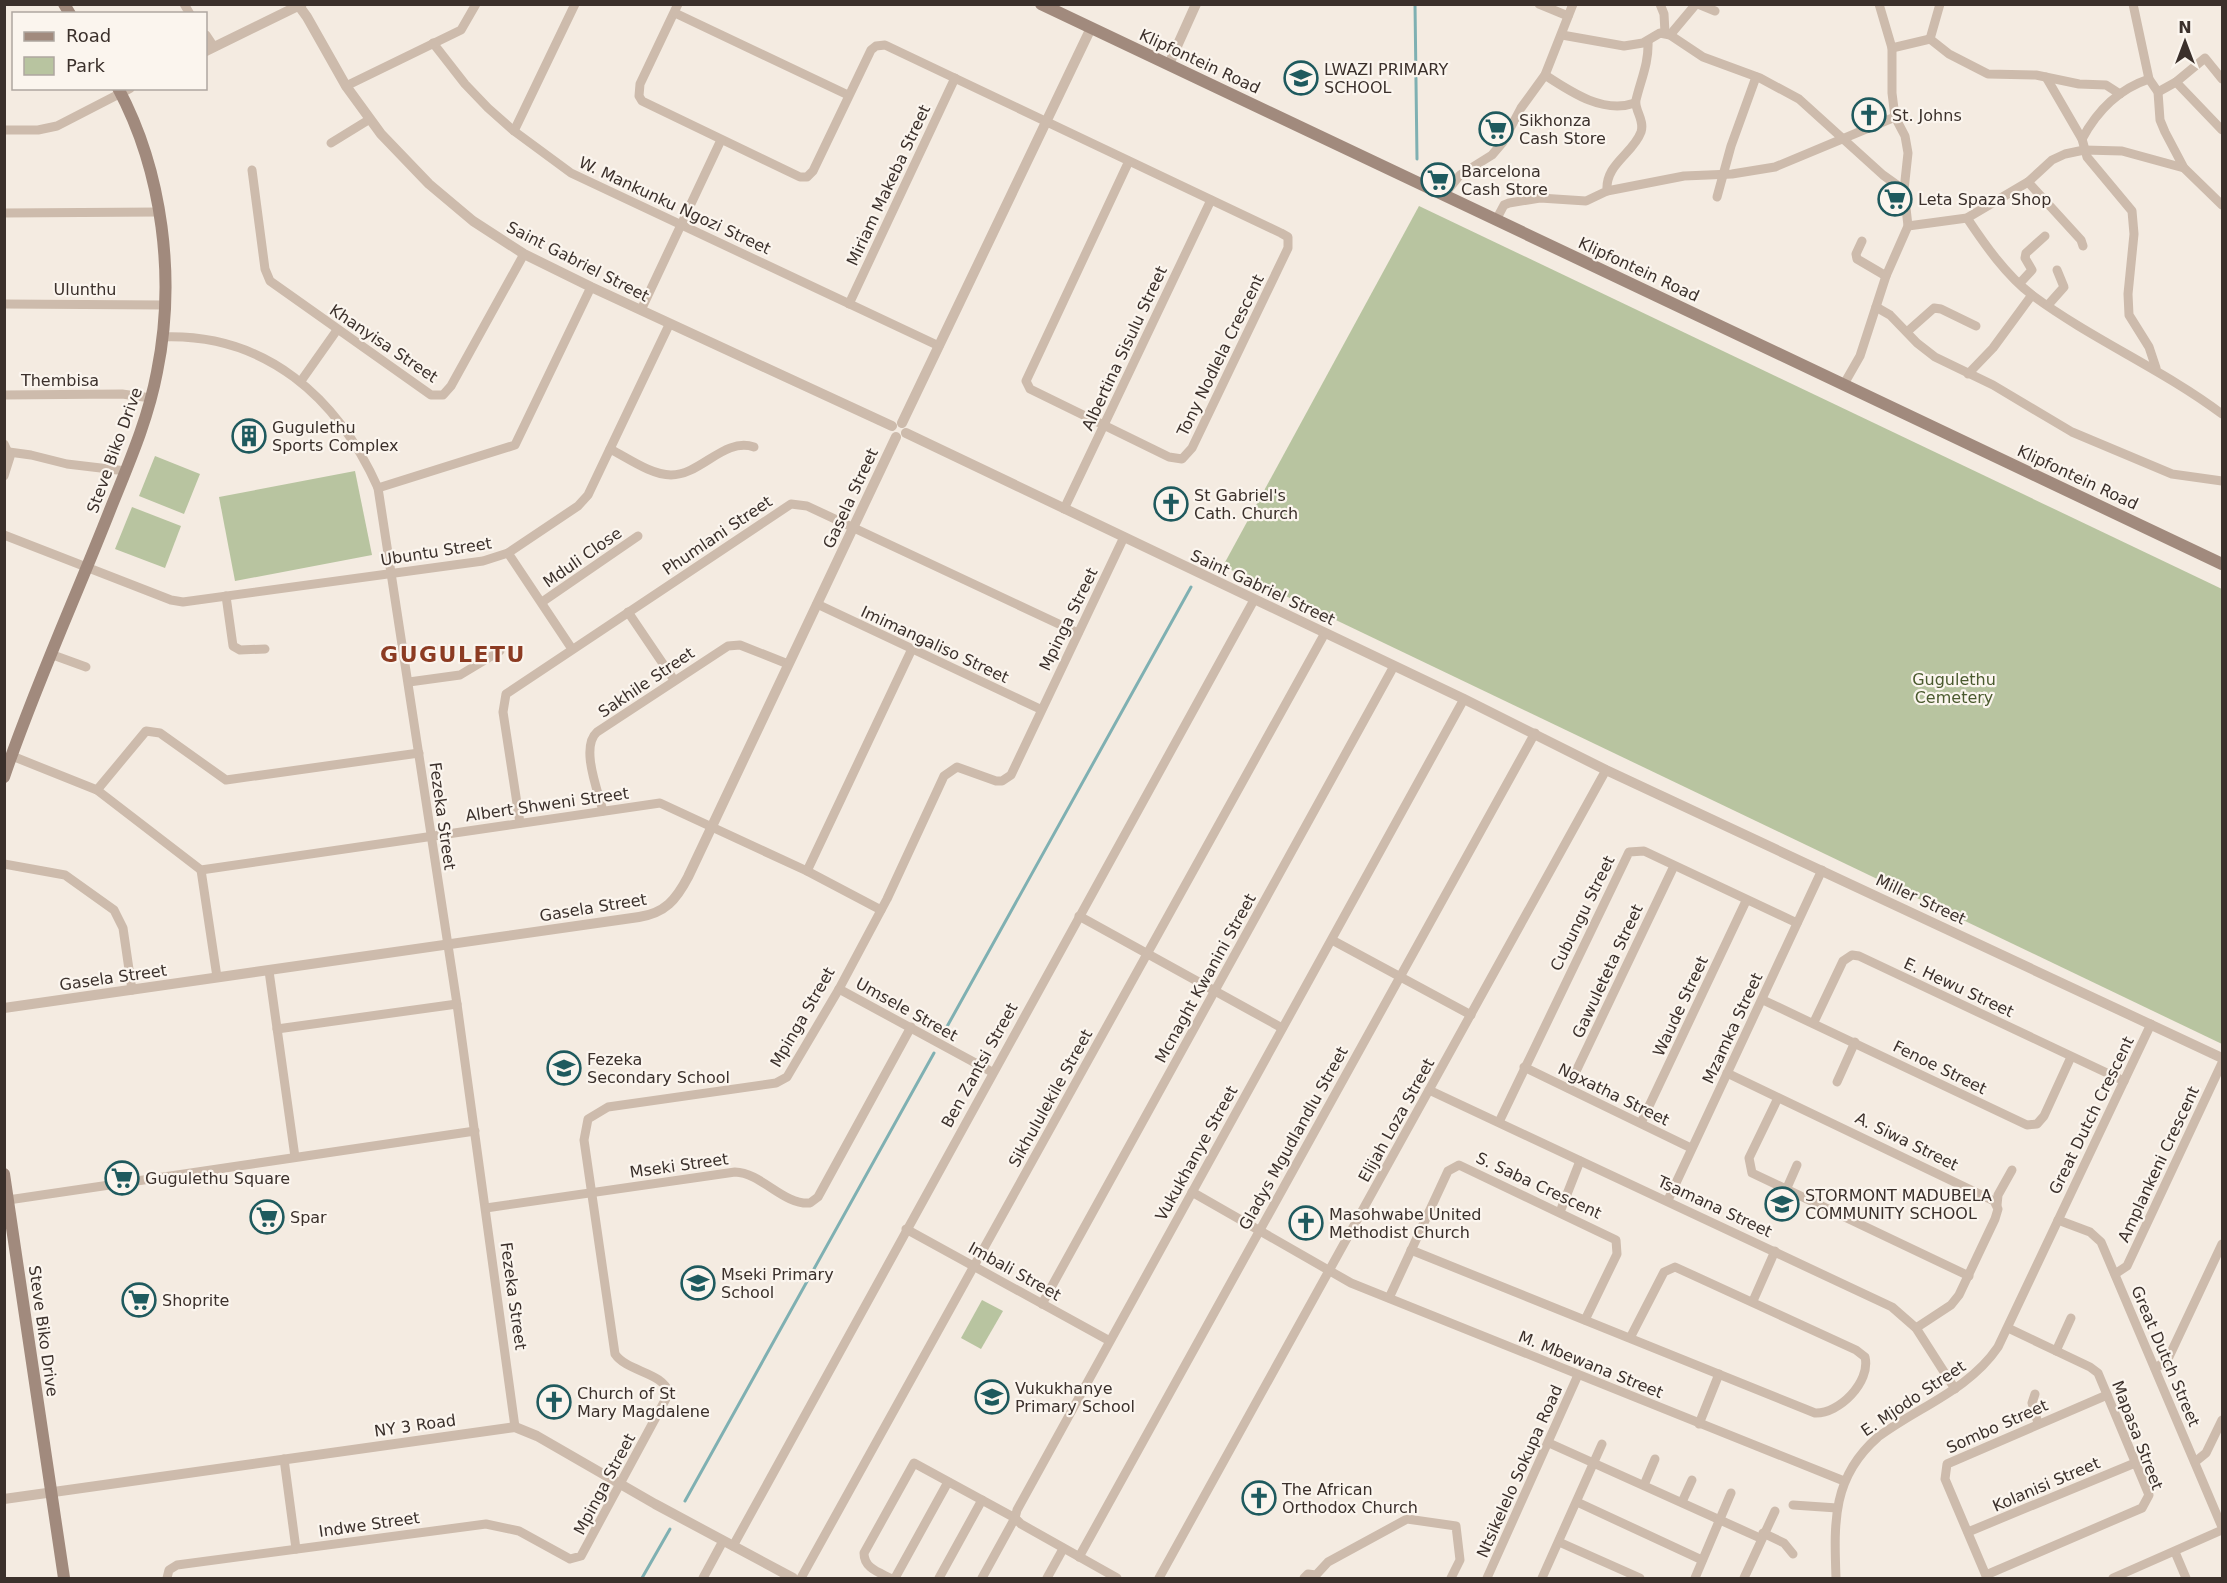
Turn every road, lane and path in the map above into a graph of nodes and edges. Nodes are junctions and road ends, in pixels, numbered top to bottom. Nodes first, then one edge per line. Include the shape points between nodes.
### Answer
1 (476, 4) edge
2 (575, 4) edge
3 (1041, 4) edge
4 (1196, 4) edge
5 (1539, 4) edge
6 (1573, 4) edge
7 (1660, 4) edge
8 (1697, 4) edge
9 (1879, 4) edge
10 (1940, 4) edge
11 (2133, 4) edge
12 (299, 5) edge
13 (676, 9) edge
14 (1715, 11) dead end
15 (1568, 16) junction
16 (1091, 28) junction
17 (1668, 34) junction
18 (1562, 35) junction
19 (1930, 39) junction
20 (1648, 41) junction
21 (433, 43) junction
22 (1892, 48) junction
23 (210, 49) edge
24 (1169, 64) junction
25 (1545, 75) junction
26 (1756, 77) junction
27 (2046, 77) junction
28 (956, 78) junction
29 (2149, 79) junction
30 (2223, 79) edge
31 (2176, 82) junction
32 (346, 86) junction
33 (123, 90) edge
34 (2158, 92) junction
35 (2120, 94) junction
36 (848, 95) junction
37 (1635, 102) junction
38 (1896, 117) junction
39 (370, 119) junction
40 (1046, 121) junction
41 (4, 130) edge
42 (2223, 130) edge
43 (514, 131) junction
44 (2082, 139) junction
45 (721, 140) junction
46 (1844, 140) junction
47 (331, 143) dead end
48 (2084, 150) junction
49 (1129, 161) junction
50 (2184, 168) junction
51 (252, 170) dead end
52 (1723, 174) junction
53 (2028, 182) junction
54 (1607, 190) junction
55 (1904, 190) junction
56 (1444, 195) junction
57 (1717, 197) dead end
58 (1211, 200) junction
59 (2223, 205) edge
60 (159, 212) junction
61 (4, 213) edge
62 (1967, 218) junction
63 (1496, 220) junction
64 (681, 225) junction
65 (1908, 226) junction
66 (2045, 236) dead end
67 (1862, 241) dead end
68 (2083, 246) dead end
69 (524, 254) junction
70 (2057, 270) dead end
71 (1886, 276) junction
72 (2020, 283) junction
73 (591, 287) junction
74 (2032, 295) junction
75 (4, 304) edge
76 (164, 304) junction
77 (849, 304) junction
78 (2048, 305) junction
79 (1876, 307) junction
80 (641, 310) junction
81 (669, 325) junction
82 (1976, 326) dead end
83 (337, 330) junction
84 (1908, 331) junction
85 (162, 337) junction
86 (939, 346) junction
87 (2156, 368) junction
88 (1968, 374) junction
89 (301, 381) junction
90 (1844, 384) junction
91 (4, 395) edge
92 (151, 398) junction
93 (2223, 414) edge
94 (1104, 425) junction
95 (899, 430) junction
96 (754, 447) dead end
97 (7, 448) edge
98 (610, 449) junction
99 (126, 471) junction
100 (4, 476) edge
101 (2223, 481) edge
102 (378, 489) junction
103 (1065, 509) junction
104 (853, 527) junction
105 (4, 535) edge
106 (638, 536) dead end
107 (1124, 537) junction
108 (508, 553) junction
109 (2223, 564) edge
110 (88, 568) junction
111 (392, 574) junction
112 (226, 596) junction
113 (1254, 600) junction
114 (542, 602) junction
115 (817, 604) junction
116 (628, 612) junction
117 (1078, 633) junction
118 (1325, 633) junction
119 (265, 649) dead end
120 (572, 649) junction
121 (500, 651) dead end
122 (911, 651) junction
123 (53, 655) junction
124 (788, 664) junction
125 (1394, 666) junction
126 (86, 667) dead end
127 (674, 681) junction
128 (409, 682) junction
129 (1464, 699) junction
130 (1040, 709) junction
131 (1535, 733) junction
132 (419, 753) junction
133 (12, 756) junction
134 (1606, 770) junction
135 (4, 777) edge
136 (97, 790) junction
137 (603, 811) junction
138 (520, 823) junction
139 (712, 826) junction
140 (431, 836) junction
141 (4, 864) edge
142 (1674, 866) junction
143 (201, 870) junction
144 (1822, 870) junction
145 (807, 871) junction
146 (1746, 901) junction
147 (881, 910) junction
148 (1079, 916) junction
149 (1797, 923) junction
150 (1332, 940) junction
151 (447, 944) junction
152 (1147, 954) junction
153 (269, 970) junction
154 (217, 977) junction
155 (1399, 977) junction
156 (840, 989) junction
157 (132, 990) junction
158 (1215, 990) junction
159 (1763, 1000) junction
160 (457, 1004) junction
161 (4, 1008) edge
162 (1471, 1015) junction
163 (1814, 1022) junction
164 (2151, 1024) junction
165 (911, 1028) junction
166 (1282, 1028) junction
167 (277, 1029) junction
168 (1855, 1042) junction
169 (2071, 1058) junction
170 (2223, 1058) edge
171 (2223, 1063) edge
172 (1524, 1067) junction
173 (992, 1072) junction
174 (1727, 1073) junction
175 (1837, 1082) dead end
176 (2124, 1082) junction
177 (1568, 1088) junction
178 (1429, 1090) junction
179 (1778, 1098) junction
180 (1499, 1122) junction
181 (1641, 1123) junction
182 (475, 1131) junction
183 (1691, 1148) junction
184 (295, 1157) junction
185 (1580, 1161) junction
186 (1797, 1166) dead end
187 (2012, 1170) dead end
188 (4, 1174) edge
189 (1786, 1190) junction
190 (1192, 1192) junction
191 (591, 1193) junction
192 (8, 1200) junction
193 (1668, 1200) junction
194 (1997, 1205) junction
195 (486, 1208) junction
196 (1560, 1212) junction
197 (2058, 1220) junction
198 (906, 1229) junction
199 (1260, 1230) junction
200 (2223, 1244) edge
201 (1411, 1250) junction
202 (1775, 1251) junction
203 (974, 1266) junction
204 (1330, 1270) junction
205 (2115, 1274) junction
206 (1969, 1276) junction
207 (1389, 1298) junction
208 (1753, 1301) junction
209 (1042, 1304) junction
210 (2071, 1318) dead end
211 (1585, 1320) junction
212 (1916, 1328) junction
213 (2008, 1328) junction
214 (1630, 1338) junction
215 (1108, 1340) junction
216 (2056, 1351) junction
217 (2155, 1368) junction
218 (1719, 1374) junction
219 (1578, 1375) junction
220 (1955, 1389) junction
221 (2035, 1394) dead end
222 (2107, 1395) junction
223 (2223, 1419) edge
224 (2038, 1423) junction
225 (1699, 1424) junction
226 (516, 1427) junction
227 (1549, 1443) junction
228 (1602, 1444) dead end
229 (284, 1459) junction
230 (1655, 1459) dead end
231 (2134, 1462) junction
232 (2195, 1462) junction
233 (1593, 1463) junction
234 (1692, 1479) dead end
235 (1844, 1481) junction
236 (948, 1482) junction
237 (620, 1485) junction
238 (1644, 1485) junction
239 (51, 1492) junction
240 (1731, 1493) dead end
241 (4, 1499) edge
242 (982, 1500) junction
243 (1577, 1502) junction
244 (1682, 1502) junction
245 (1793, 1505) dead end
246 (1837, 1508) junction
247 (1774, 1511) dead end
248 (1015, 1518) junction
249 (1719, 1520) junction
250 (2223, 1528) edge
251 (1968, 1532) junction
252 (1762, 1535) junction
253 (1559, 1542) junction
254 (728, 1543) junction
255 (1063, 1548) junction
256 (296, 1549) junction
257 (2175, 1552) junction
258 (1793, 1554) dead end
259 (1079, 1557) junction
260 (576, 1559) joint
261 (1702, 1560) junction
262 (1987, 1577) edge
263 (64, 1578) edge
264 (167, 1578) edge
265 (702, 1578) edge
266 (793, 1578) edge
267 (801, 1578) edge
268 (890, 1578) edge
269 (895, 1578) edge
270 (939, 1578) edge
271 (982, 1578) edge
272 (1047, 1578) edge
273 (1117, 1578) edge
274 (1159, 1578) edge
275 (1304, 1578) edge
276 (1451, 1578) edge
277 (1487, 1578) edge
278 (1542, 1578) edge
279 (1640, 1578) edge
280 (1695, 1578) edge
281 (1745, 1578) edge
282 (1836, 1578) edge
283 (2113, 1578) edge
284 (2186, 1578) edge

1 - 21 street via 461,30
2 - 43 street
3 - 16 main road, Klipfontein Road
4 - 24 street
5 - 15 street
6 - 15 street
7 - 17 street
8 - 14 street
8 - 17 street
9 - 22 street
10 - 19 street
11 - 29 street
12 - 23 street
12 - 32 street, Saint Gabriel Street
13 - 36 street
13 - 45 street via 640,84 640,99
15 - 18 street
16 - 24 main road, Klipfontein Road
16 - 40 street, Gasela Street
17 - 20 street
17 - 26 street via 1703,57
18 - 20 street via 1624,46
18 - 25 street
19 - 22 street
19 - 27 street via 1988,74
20 - 37 street via 1645,74
21 - 32 street
21 - 43 street, W. Mankunku Ngozi Street via 465,84
22 - 38 street
24 - 56 main road, Klipfontein Road
25 - 37 street via 1586,99 1612,107
25 - 56 street via 1498,148 1460,175
26 - 46 street via 1799,99
26 - 52 street
27 - 35 street via 2106,85
27 - 44 street
28 - 36 street via 881,45 871,50
28 - 40 street
28 - 77 street, Miriam Makeba Street
29 - 34 street
29 - 35 street
30 - 31 street via 2205,58
31 - 34 street
31 - 42 street
32 - 39 street, Saint Gabriel Street
33 - 41 street via 48,128
33 - 60 main road, Steve Biko Drive via 140,137
34 - 50 street via 2160,120
35 - 44 street via 2100,112
36 - 45 street via 807,177
37 - 54 street via 1642,121 1641,132 1611,171
38 - 46 street
38 - 55 street via 1908,153
39 - 47 street
39 - 69 street, Saint Gabriel Street via 429,184 473,221
40 - 49 street
40 - 86 street, Gasela Street
43 - 64 street, W. Mankunku Ngozi Street via 571,173
44 - 48 street
45 - 64 street
46 - 52 street via 1775,167
46 - 55 street
48 - 50 street via 2130,152
48 - 53 street via 2058,156
48 - 87 street via 2094,168 2132,211 2129,315 2149,347
49 - 58 street
49 - 94 street, Tony Nodlela Crescent via 1026,381 1030,390
50 - 59 street
51 - 83 street, Khanyisa Street via 266,275
52 - 54 street via 1684,176
52 - 57 street
53 - 62 street
53 - 68 street
54 - 63 street via 1586,201 1540,198 1509,203
55 - 65 street
56 - 63 main road, Klipfontein Road
58 - 94 street, Albertina Sisulu Street
58 - 94 street, Tony Nodlela Crescent via 1288,237 1288,248 1192,448 1182,459 1169,457
60 - 61 street
60 - 76 main road, Steve Biko Drive
62 - 65 street
62 - 72 street
63 - 90 main road, Klipfontein Road
64 - 77 street, W. Mankunku Ngozi Street
64 - 80 street
65 - 71 street
66 - 72 street via 2025,253 2032,270
67 - 71 street via 1857,259
69 - 73 street, Saint Gabriel Street
69 - 83 street, Khanyisa Street via 443,395 426,392
70 - 78 street via 2064,287
71 - 79 street
72 - 74 street
73 - 80 street, Saint Gabriel Street
73 - 102 street via 515,445
74 - 78 street
74 - 88 street via 1993,348
75 - 76 street, Ulunthu
76 - 85 main road, Steve Biko Drive
77 - 86 street, W. Mankunku Ngozi Street
78 - 87 street via 2121,353
79 - 84 street
79 - 90 street via 1860,356
80 - 81 street, Saint Gabriel Street
81 - 95 street, Saint Gabriel Street
81 - 98 street, Ubuntu Street
82 - 84 street via 1934,308
83 - 89 street
84 - 88 street via 1925,350
85 - 89 street, Fezeka Street via 245,352
85 - 92 main road, Steve Biko Drive
86 - 95 street, Gasela Street
87 - 93 street
88 - 101 street via 2072,432 2157,468 2183,477
89 - 102 street, Fezeka Street via 349,432
90 - 109 main road, Klipfontein Road
91 - 92 street, Thembisa via 122,394
92 - 99 main road, Steve Biko Drive
94 - 103 street, Albertina Sisulu Street
95 - 103 street, Saint Gabriel Street
95 - 104 street, Gasela Street
96 - 98 street via 740,445 688,472 670,476
97 - 99 street via 67,464
97 - 100 street via 9,463
98 - 108 street, Ubuntu Street via 584,500
99 - 110 main road, Steve Biko Drive
102 - 111 street, Fezeka Street
103 - 107 street, Saint Gabriel Street
104 - 115 street, Gasela Street
104 - 116 street, Phumlani Street via 807,506 791,504
104 - 117 street, Phumlani Street
105 - 110 street, Ubuntu Street
106 - 114 street, Mduli Close
107 - 113 street, Saint Gabriel Street
107 - 117 street, Mpinga Street
108 - 111 street, Ubuntu Street via 483,561
108 - 114 street
110 - 112 street, Ubuntu Street via 177,602
110 - 123 main road, Steve Biko Drive
111 - 112 street, Ubuntu Street
111 - 128 street, Fezeka Street
112 - 119 street via 233,646 240,650
113 - 118 street, Saint Gabriel Street
113 - 148 street, Ben Zantsi Street
114 - 120 street
115 - 122 street, Imimangaliso Street
115 - 124 street, Gasela Street
116 - 120 street, Phumlani Street
116 - 127 street
117 - 130 street, Mpinga Street
118 - 125 street, Saint Gabriel Street
118 - 152 street, Sikhululekile Street
120 - 138 street, Phumlani Street via 511,688 503,699
121 - 128 street via 460,675
122 - 130 street, Imimangaliso Street
122 - 145 street
123 - 126 street
123 - 133 main road, Steve Biko Drive
124 - 127 street, Sakhile Street via 734,645
124 - 139 street, Gasela Street
125 - 129 street, Saint Gabriel Street
125 - 158 street, Mcnaght Kwanini Street
127 - 137 street, Sakhile Street via 590,740
128 - 132 street, Fezeka Street
129 - 131 street, Saint Gabriel Street
129 - 150 street, Vukukhanye Street
130 - 147 street, Mpinga Street via 1007,778 991,780 957,767 944,776
131 - 134 street, Saint Gabriel Street
131 - 155 street, Gladys Mgudlandlu Street
132 - 136 street via 226,780 160,733 146,731
132 - 140 street, Fezeka Street
133 - 135 main road, Steve Biko Drive
133 - 136 street
134 - 144 street, Miller Street
134 - 162 street, Elijah Loza Street
136 - 143 street
137 - 138 street, Albert Shweni Street
137 - 139 street, Albert Shweni Street via 660,802
138 - 140 street, Albert Shweni Street
139 - 145 street, Albert Shweni Street
139 - 151 street, Gasela Street via 680,893 667,907 651,915
140 - 143 street, Albert Shweni Street
140 - 151 street, Fezeka Street
141 - 157 street via 65,875 114,910 123,928
142 - 146 street, Cubungu Street
142 - 172 street, Cubungu Street via 1641,850 1625,857
142 - 177 street, Gawuleteta Street
143 - 154 street
144 - 149 street, Mzamka Street
144 - 164 street, Miller Street
145 - 147 street, Albert Shweni Street
146 - 149 street, Cubungu Street
146 - 181 street, Waude Street
147 - 156 street, Mpinga Street
148 - 152 street
148 - 173 street, Ben Zantsi Street
149 - 159 street, Mzamka Street
150 - 155 street
150 - 166 street, Vukukhanye Street
151 - 153 street, Gasela Street
151 - 160 street, Fezeka Street
152 - 158 street
152 - 203 street, Sikhululekile Street
153 - 154 street, Gasela Street
153 - 167 street
154 - 157 street, Gasela Street
155 - 162 street
155 - 199 street, Gladys Mgudlandlu Street
156 - 165 street, Umsele Street
156 - 191 street, Mpinga Street via 784,1080 608,1107 594,1113 583,1135
157 - 161 street, Gasela Street
158 - 166 street
158 - 209 street, Mcnaght Kwanini Street
159 - 163 street, Fenoe Street
159 - 174 street, Mzamka Street
160 - 167 street
160 - 182 street, Fezeka Street
162 - 178 street, Elijah Loza Street
163 - 168 street, Fenoe Street
163 - 169 street, E. Hewu Street via 1840,965 1845,958 1856,955
164 - 170 street, Miller Street
164 - 176 street, Great Dutch Crescent
165 - 173 street, Umsele Street
165 - 191 street, Mseki Street via 814,1201 799,1202 747,1174 735,1172
166 - 190 street, Vukukhanye Street
167 - 184 street
168 - 169 street, Fenoe Street via 2030,1125 2044,1116
168 - 175 street
169 - 176 street, E. Hewu Street
171 - 205 street, Amplankeni Crescent via 2127,1266
172 - 177 street, Ngxatha Street
172 - 180 street, Cubungu Street
173 - 198 street, Ben Zantsi Street
174 - 179 street, A. Siwa Street
174 - 183 street, Mzamka Street
176 - 197 street, Great Dutch Crescent
177 - 181 street, Ngxatha Street
178 - 180 street, Tsamana Street
178 - 204 street, Elijah Loza Street
179 - 189 street via 1749,1158 1749,1167 1755,1176
179 - 194 street, A. Siwa Street via 1988,1196
180 - 185 street, Tsamana Street
181 - 183 street, Ngxatha Street
182 - 184 street
182 - 195 street, Fezeka Street
183 - 193 street, Mzamka Street
184 - 192 street
185 - 193 street, Tsamana Street
185 - 196 street
186 - 189 street
187 - 194 street
188 - 192 main road, Steve Biko Drive
189 - 206 street
190 - 199 street, M. Mbewana Street
190 - 215 street, Vukukhanye Street
191 - 195 street, Mseki Street
191 - 237 street, Mpinga Street via 615,1354 623,1363 662,1383 669,1393
192 - 239 main road, Steve Biko Drive
193 - 202 street, Tsamana Street
194 - 206 street via 1995,1220
195 - 226 street, Fezeka Street
196 - 201 street, S. Saba Crescent via 1455,1166 1448,1171
196 - 211 street, S. Saba Crescent via 1609,1235 1617,1243 1617,1254
197 - 205 street, Great Dutch Street via 2095,1235
197 - 213 street, E. Mjodo Street
198 - 203 street, Imbali Street
198 - 254 street, Ben Zantsi Street
199 - 204 street, M. Mbewana Street
199 - 259 street, Gladys Mgudlandlu Street
200 - 217 street via 2167,1361
201 - 207 street, S. Saba Crescent
201 - 211 street
202 - 208 street
202 - 212 street, Tsamana Street via 1884,1303
203 - 209 street, Imbali Street
203 - 267 street, Sikhululekile Street
204 - 207 street, M. Mbewana Street
204 - 274 street, Elijah Loza Street
205 - 217 street, Great Dutch Street
206 - 212 street via 1951,1305
207 - 219 street, M. Mbewana Street
208 - 214 street via 1671,1267 1664,1272
208 - 218 street via 1861,1353 1866,1365 1863,1378 1842,1402 1817,1413
209 - 215 street, Imbali Street
210 - 216 street
211 - 214 street
212 - 220 street, Tsamana Street
213 - 216 street, Mapasa Street
213 - 220 street, E. Mjodo Street via 1986,1363
214 - 218 street
215 - 248 street, Vukukhanye Street
216 - 222 street, Mapasa Street via 2095,1370
217 - 232 street, Great Dutch Street
218 - 225 street
219 - 225 street, M. Mbewana Street
219 - 227 street, Ntsikelelo Sokupa Road
220 - 235 street, E. Mjodo Street via 1878,1437 1857,1459
221 - 224 street via 2032,1403
222 - 224 street, Sombo Street
222 - 231 street, Mapasa Street
223 - 232 street via 2206,1453
224 - 251 street, Sombo Street via 1956,1458 1945,1467 1945,1479
225 - 235 street, M. Mbewana Street
226 - 229 street, NY 3 Road
226 - 237 street
227 - 233 street
227 - 277 street, Ntsikelelo Sokupa Road
228 - 233 street
229 - 239 street, NY 3 Road
229 - 256 street
230 - 238 street
231 - 251 street, Kolanisi Street
231 - 262 street, Mapasa Street via 2149,1495 2142,1508
232 - 250 street, Great Dutch Street
233 - 238 street
233 - 243 street
234 - 244 street
235 - 246 street, E. Mjodo Street
236 - 242 street
236 - 268 street via 914,1463 864,1553 869,1567
236 - 269 street
237 - 254 street
237 - 260 street, Mpinga Street via 584,1552
238 - 244 street
239 - 241 street, NY 3 Road
239 - 263 main road, Steve Biko Drive
240 - 249 street
242 - 248 street
242 - 270 street
243 - 253 street
243 - 261 street
244 - 249 street
245 - 246 street
246 - 282 street, E. Mjodo Street
247 - 252 street
248 - 255 street
248 - 271 street, Vukukhanye Street
249 - 252 street
249 - 261 street
250 - 257 street
251 - 262 street, Sombo Street
252 - 258 street via 1784,1543
252 - 281 street
253 - 278 street
253 - 279 street
254 - 265 street, Ben Zantsi Street
254 - 266 street
255 - 259 street
255 - 272 street
256 - 260 street, Indwe Street via 486,1524 519,1531
256 - 264 street, Indwe Street via 177,1565 169,1570
257 - 283 street
257 - 284 street
259 - 273 street
261 - 280 street
275 - 276 street via 1316,1575 1328,1562 1407,1519 1455,1526 1460,1560

